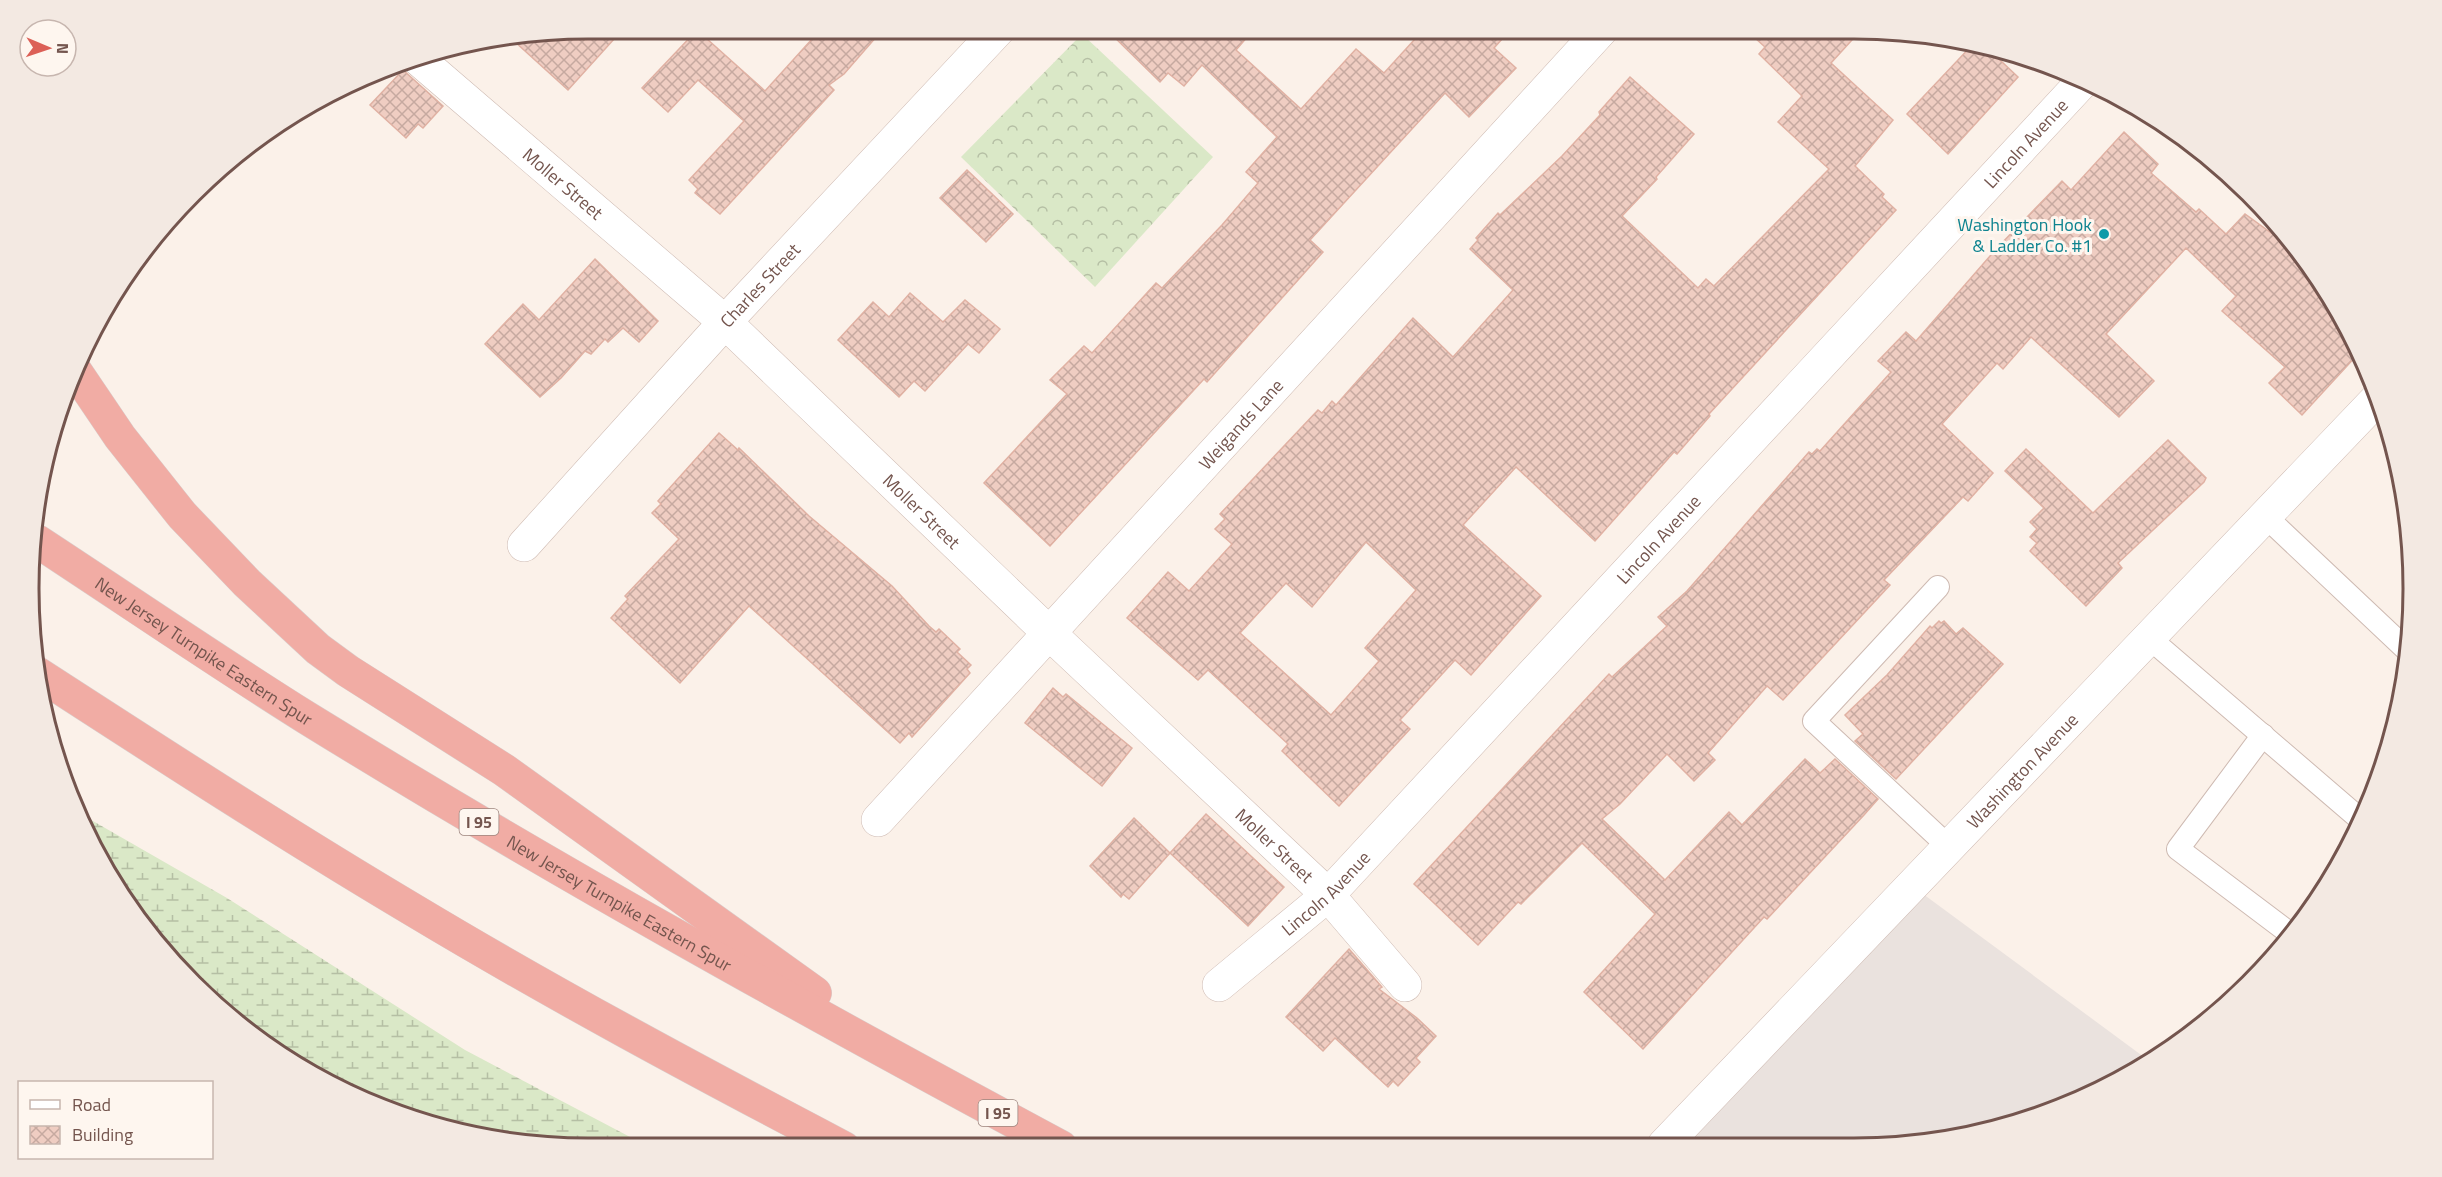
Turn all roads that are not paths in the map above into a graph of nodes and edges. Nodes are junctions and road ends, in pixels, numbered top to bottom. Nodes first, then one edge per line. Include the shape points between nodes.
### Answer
1 (989, 39) edge
2 (1592, 39) edge
3 (425, 64) edge
4 (2077, 87) edge
5 (725, 322) junction
6 (81, 379) edge
7 (2371, 405) edge
8 (2264, 515) junction
9 (41, 544) edge
10 (524, 545) dead end
11 (1938, 586) dead end
12 (1049, 633) junction
13 (2148, 637) junction
14 (2400, 643) edge
15 (47, 680) edge
16 (2263, 735) junction
17 (2354, 814) edge
18 (878, 820) dead end
19 (1948, 846) junction
20 (1328, 895) junction
21 (2284, 929) edge
22 (1220, 985) dead end
23 (1405, 985) dead end
24 (936, 1080) junction
25 (825, 1138) edge
26 (1044, 1138) edge
27 (1671, 1138) edge

1 - 5 street, Charles Street
2 - 12 street, Weigands Lane
3 - 5 street, Moller Street
4 - 20 street, Lincoln Avenue
5 - 10 street, Charles Street
5 - 12 street, Moller Street
6 - 24 highway via 120,437 182,515 318,649 504,770
7 - 8 street, Washington Avenue
8 - 13 street, Washington Avenue
8 - 14 lane
9 - 24 highway, New Jersey Turnpike Eastern Spur / I 95 via 241,676 455,808
11 - 19 lane via 1814,721
12 - 18 street, Weigands Lane
12 - 20 street, Moller Street
13 - 16 lane
13 - 19 street, Washington Avenue
15 - 25 highway via 185,770 417,912
16 - 17 lane
16 - 21 lane via 2178,849
19 - 27 street, Washington Avenue
20 - 22 street, Lincoln Avenue
20 - 23 street, Moller Street
24 - 26 highway, New Jersey Turnpike Eastern Spur / I 95

